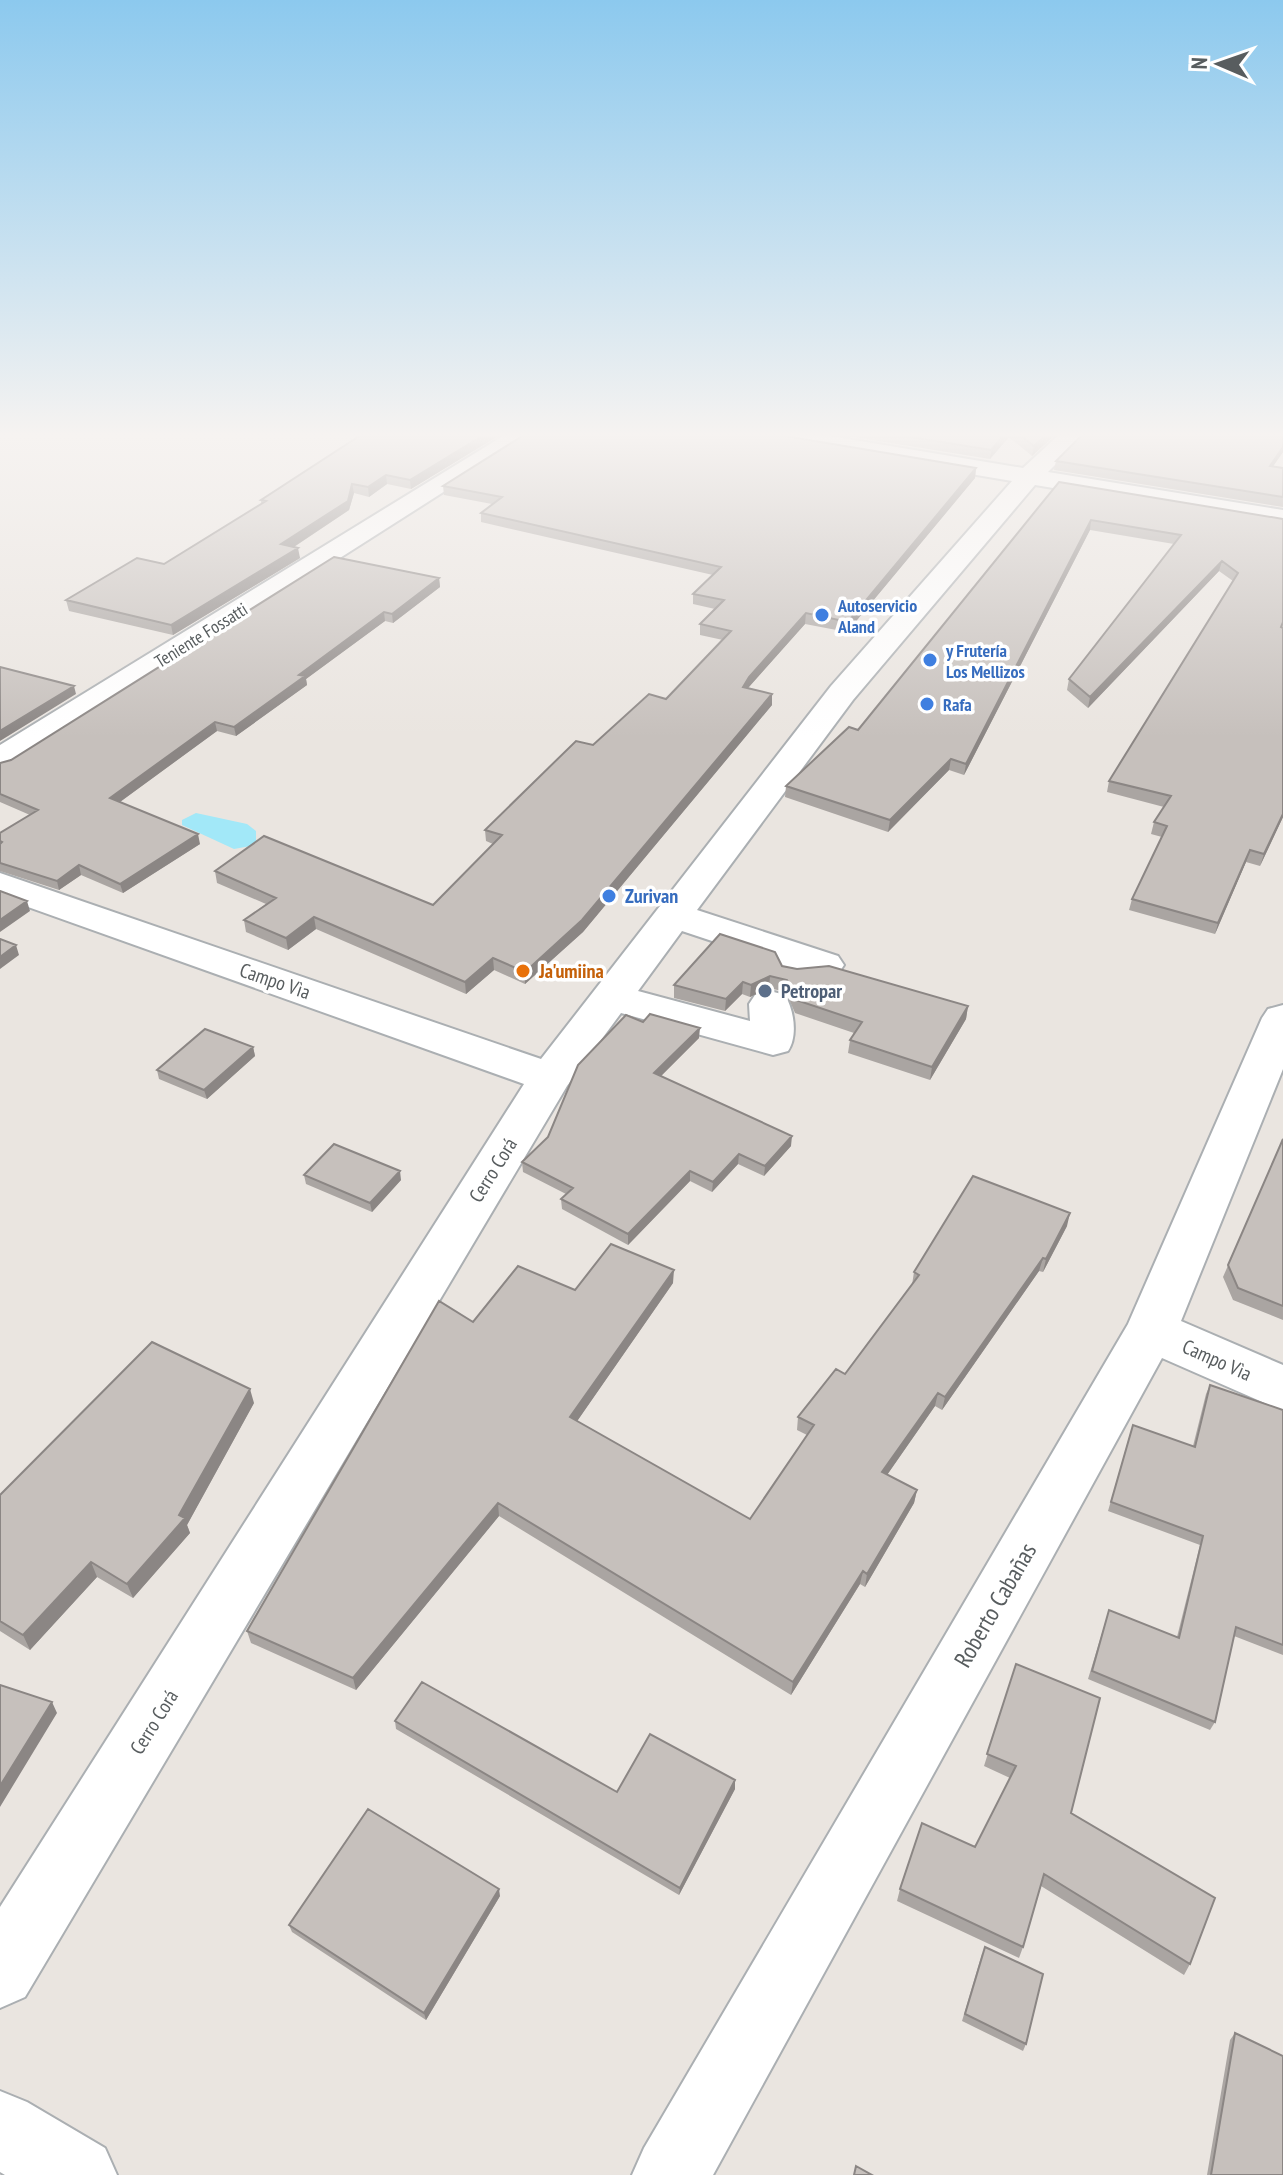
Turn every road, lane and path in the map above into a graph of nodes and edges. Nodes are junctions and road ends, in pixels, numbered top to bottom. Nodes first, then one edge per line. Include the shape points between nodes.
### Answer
1 (361, 534) edge
2 (979, 534) edge
3 (0, 760) edge
4 (0, 884) edge
5 (674, 915) junction
6 (796, 967) edge
7 (612, 997) junction
8 (770, 1004) dead end
9 (1283, 1018) edge
10 (550, 1078) junction
11 (1151, 1330) junction
12 (1283, 1389) edge
13 (0, 1972) edge
14 (0, 2129) edge
15 (78, 2175) edge
16 (671, 2175) edge

1 - 3 street, Teniente Fossatti
2 - 5 street, Cerro Corá via 842,693
4 - 10 street, Campo Vìa
5 - 6 street via 824,965
5 - 7 street, Cerro Corá
7 - 8 street via 773,1041
7 - 10 street, Cerro Corá
9 - 11 street, Roberto Cabañas
10 - 13 street, Cerro Corá
11 - 12 street, Campo Vìa
11 - 16 street, Roberto Cabañas
14 - 15 street

